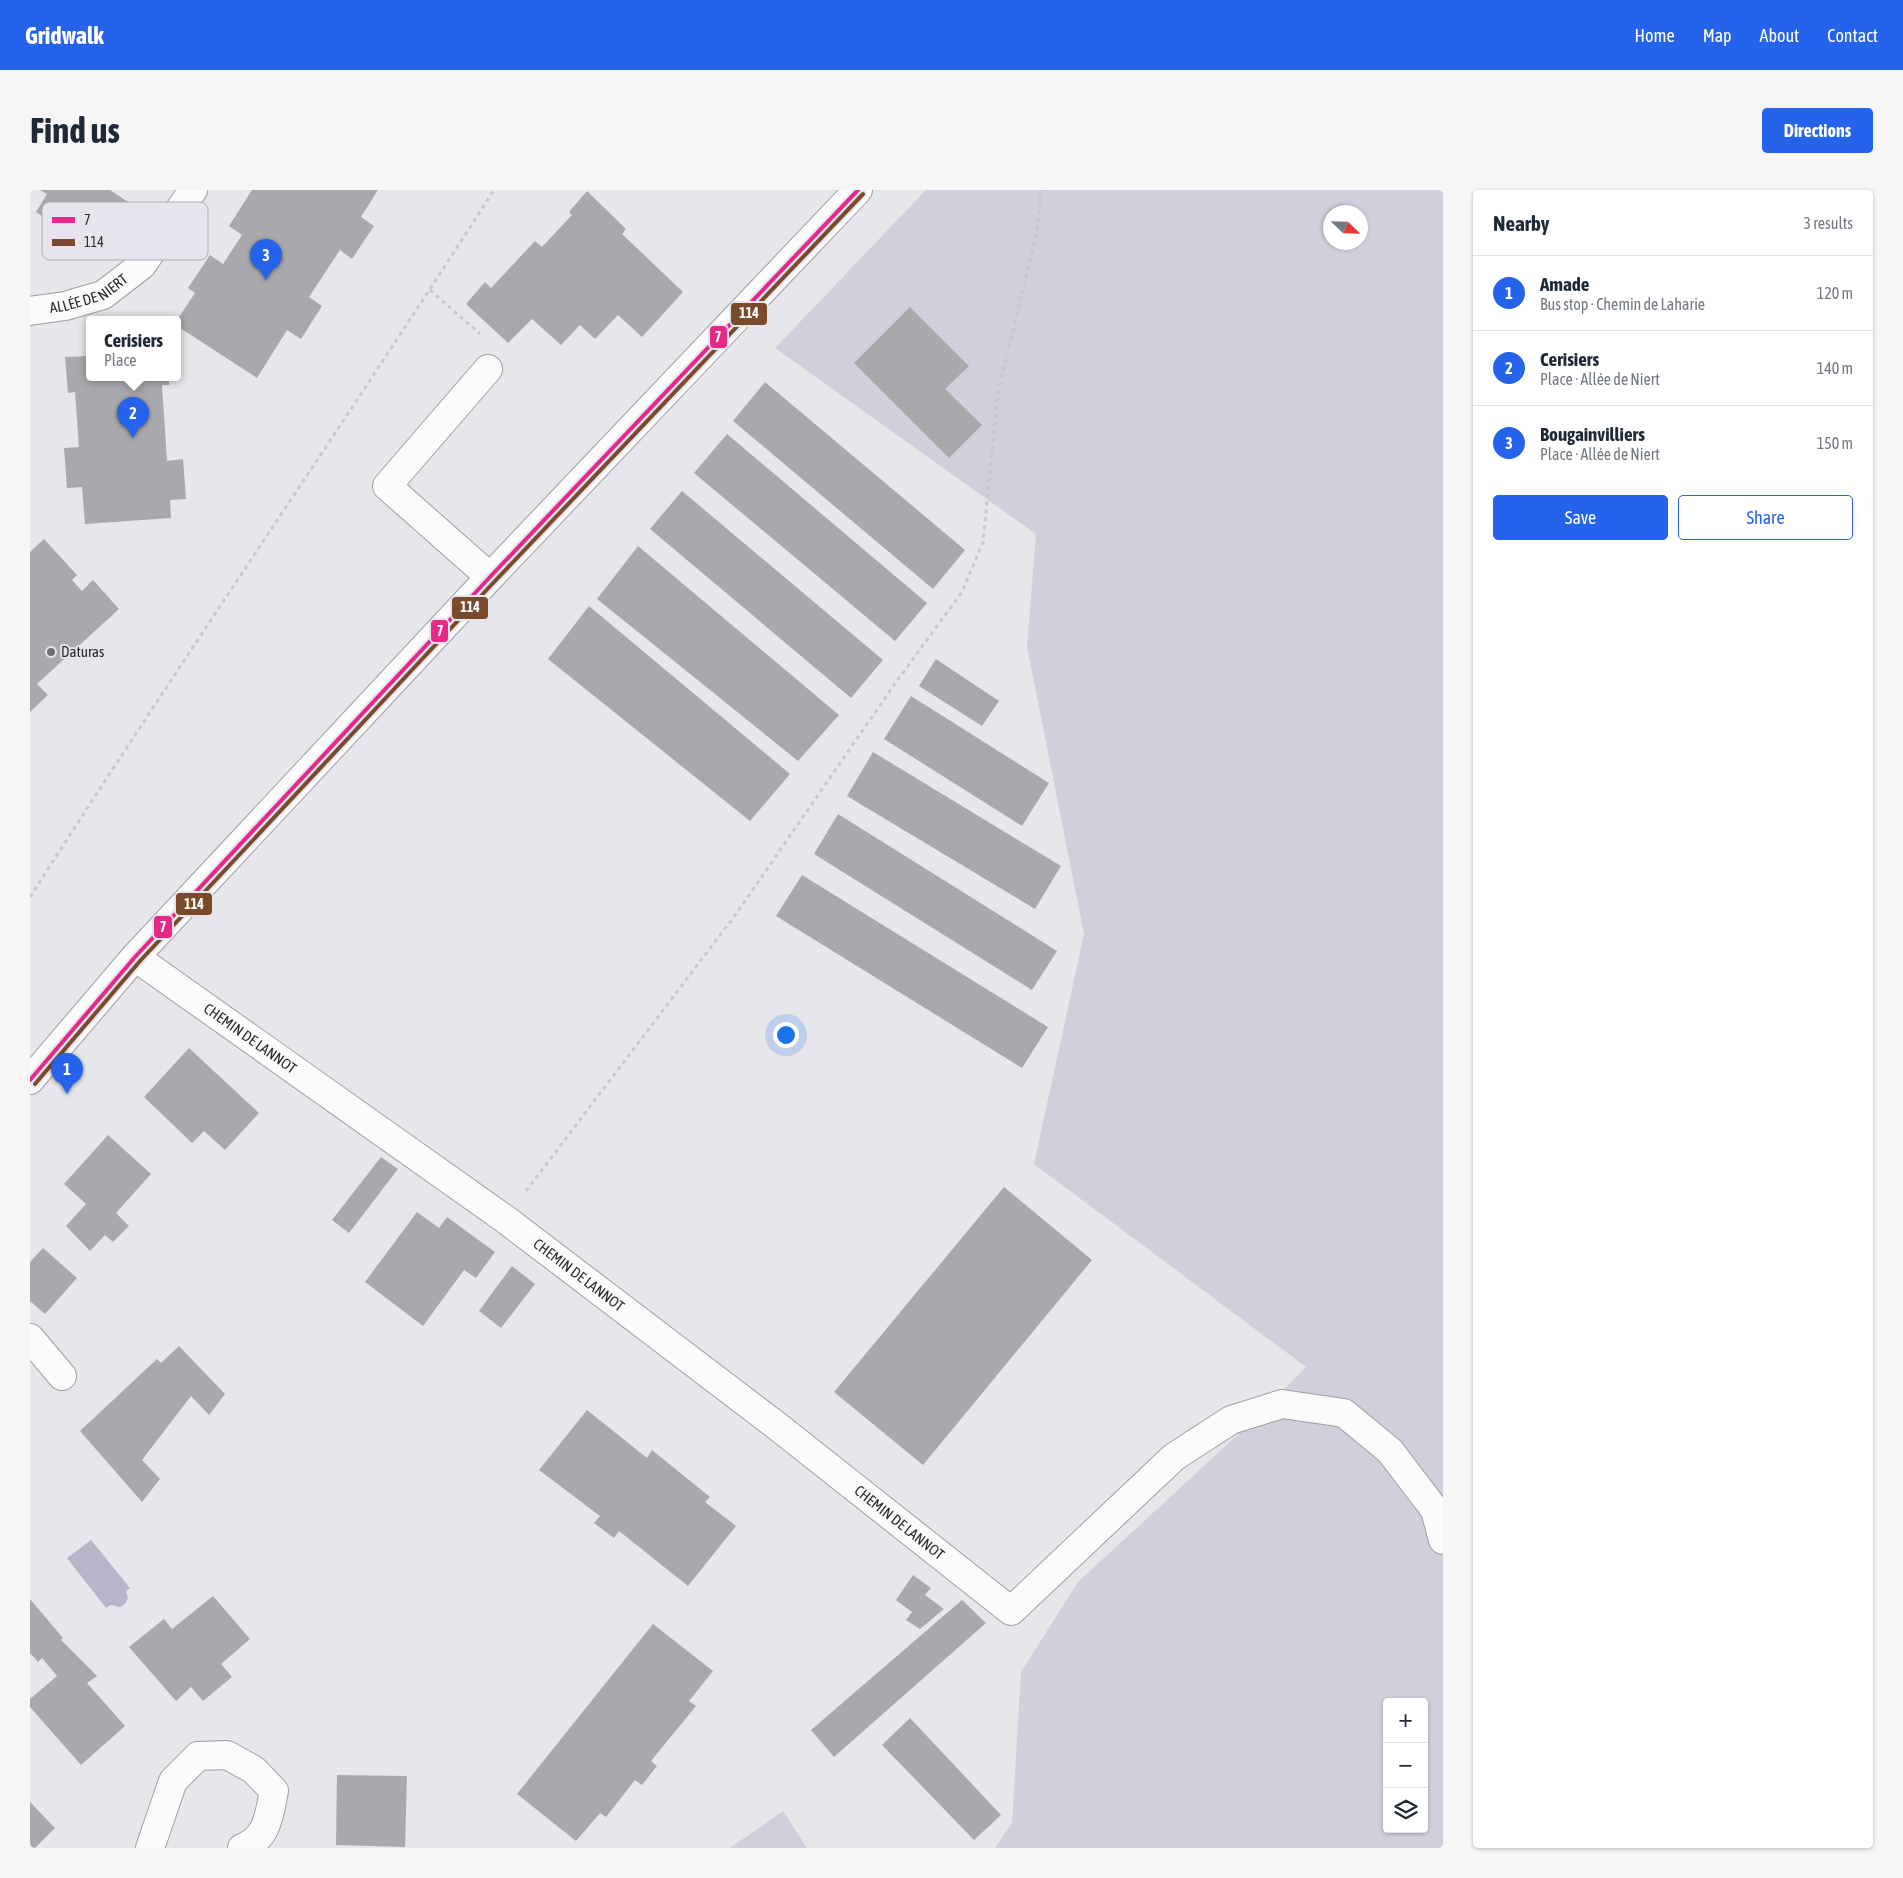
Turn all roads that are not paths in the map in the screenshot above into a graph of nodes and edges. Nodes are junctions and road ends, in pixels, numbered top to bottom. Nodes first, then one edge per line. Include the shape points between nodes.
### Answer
1 (193, 190) edge
2 (858, 190) edge
3 (185, 202) edge
4 (145, 260) edge
5 (30, 311) edge
6 (488, 369) road end
7 (490, 577) junction
8 (134, 957) junction
9 (30, 1080) edge
10 (30, 1338) edge
11 (62, 1376) dead end
12 (1443, 1540) edge
13 (150, 1848) edge
14 (242, 1848) edge

1 - 3 street, ALLÉE DE NIERT
2 - 7 street
4 - 5 street, ALLÉE DE NIERT via 103,295 65,306
6 - 7 street via 387,486
7 - 8 street
8 - 9 street
8 - 12 street, CHEMIN DE LANNOT via 505,1219 769,1420 1011,1611 1174,1457 1231,1420 1282,1404 1344,1413 1390,1451 1435,1510
10 - 11 street
13 - 14 street via 172,1781 198,1756 227,1755 254,1770 274,1791 268,1824 253,1844

